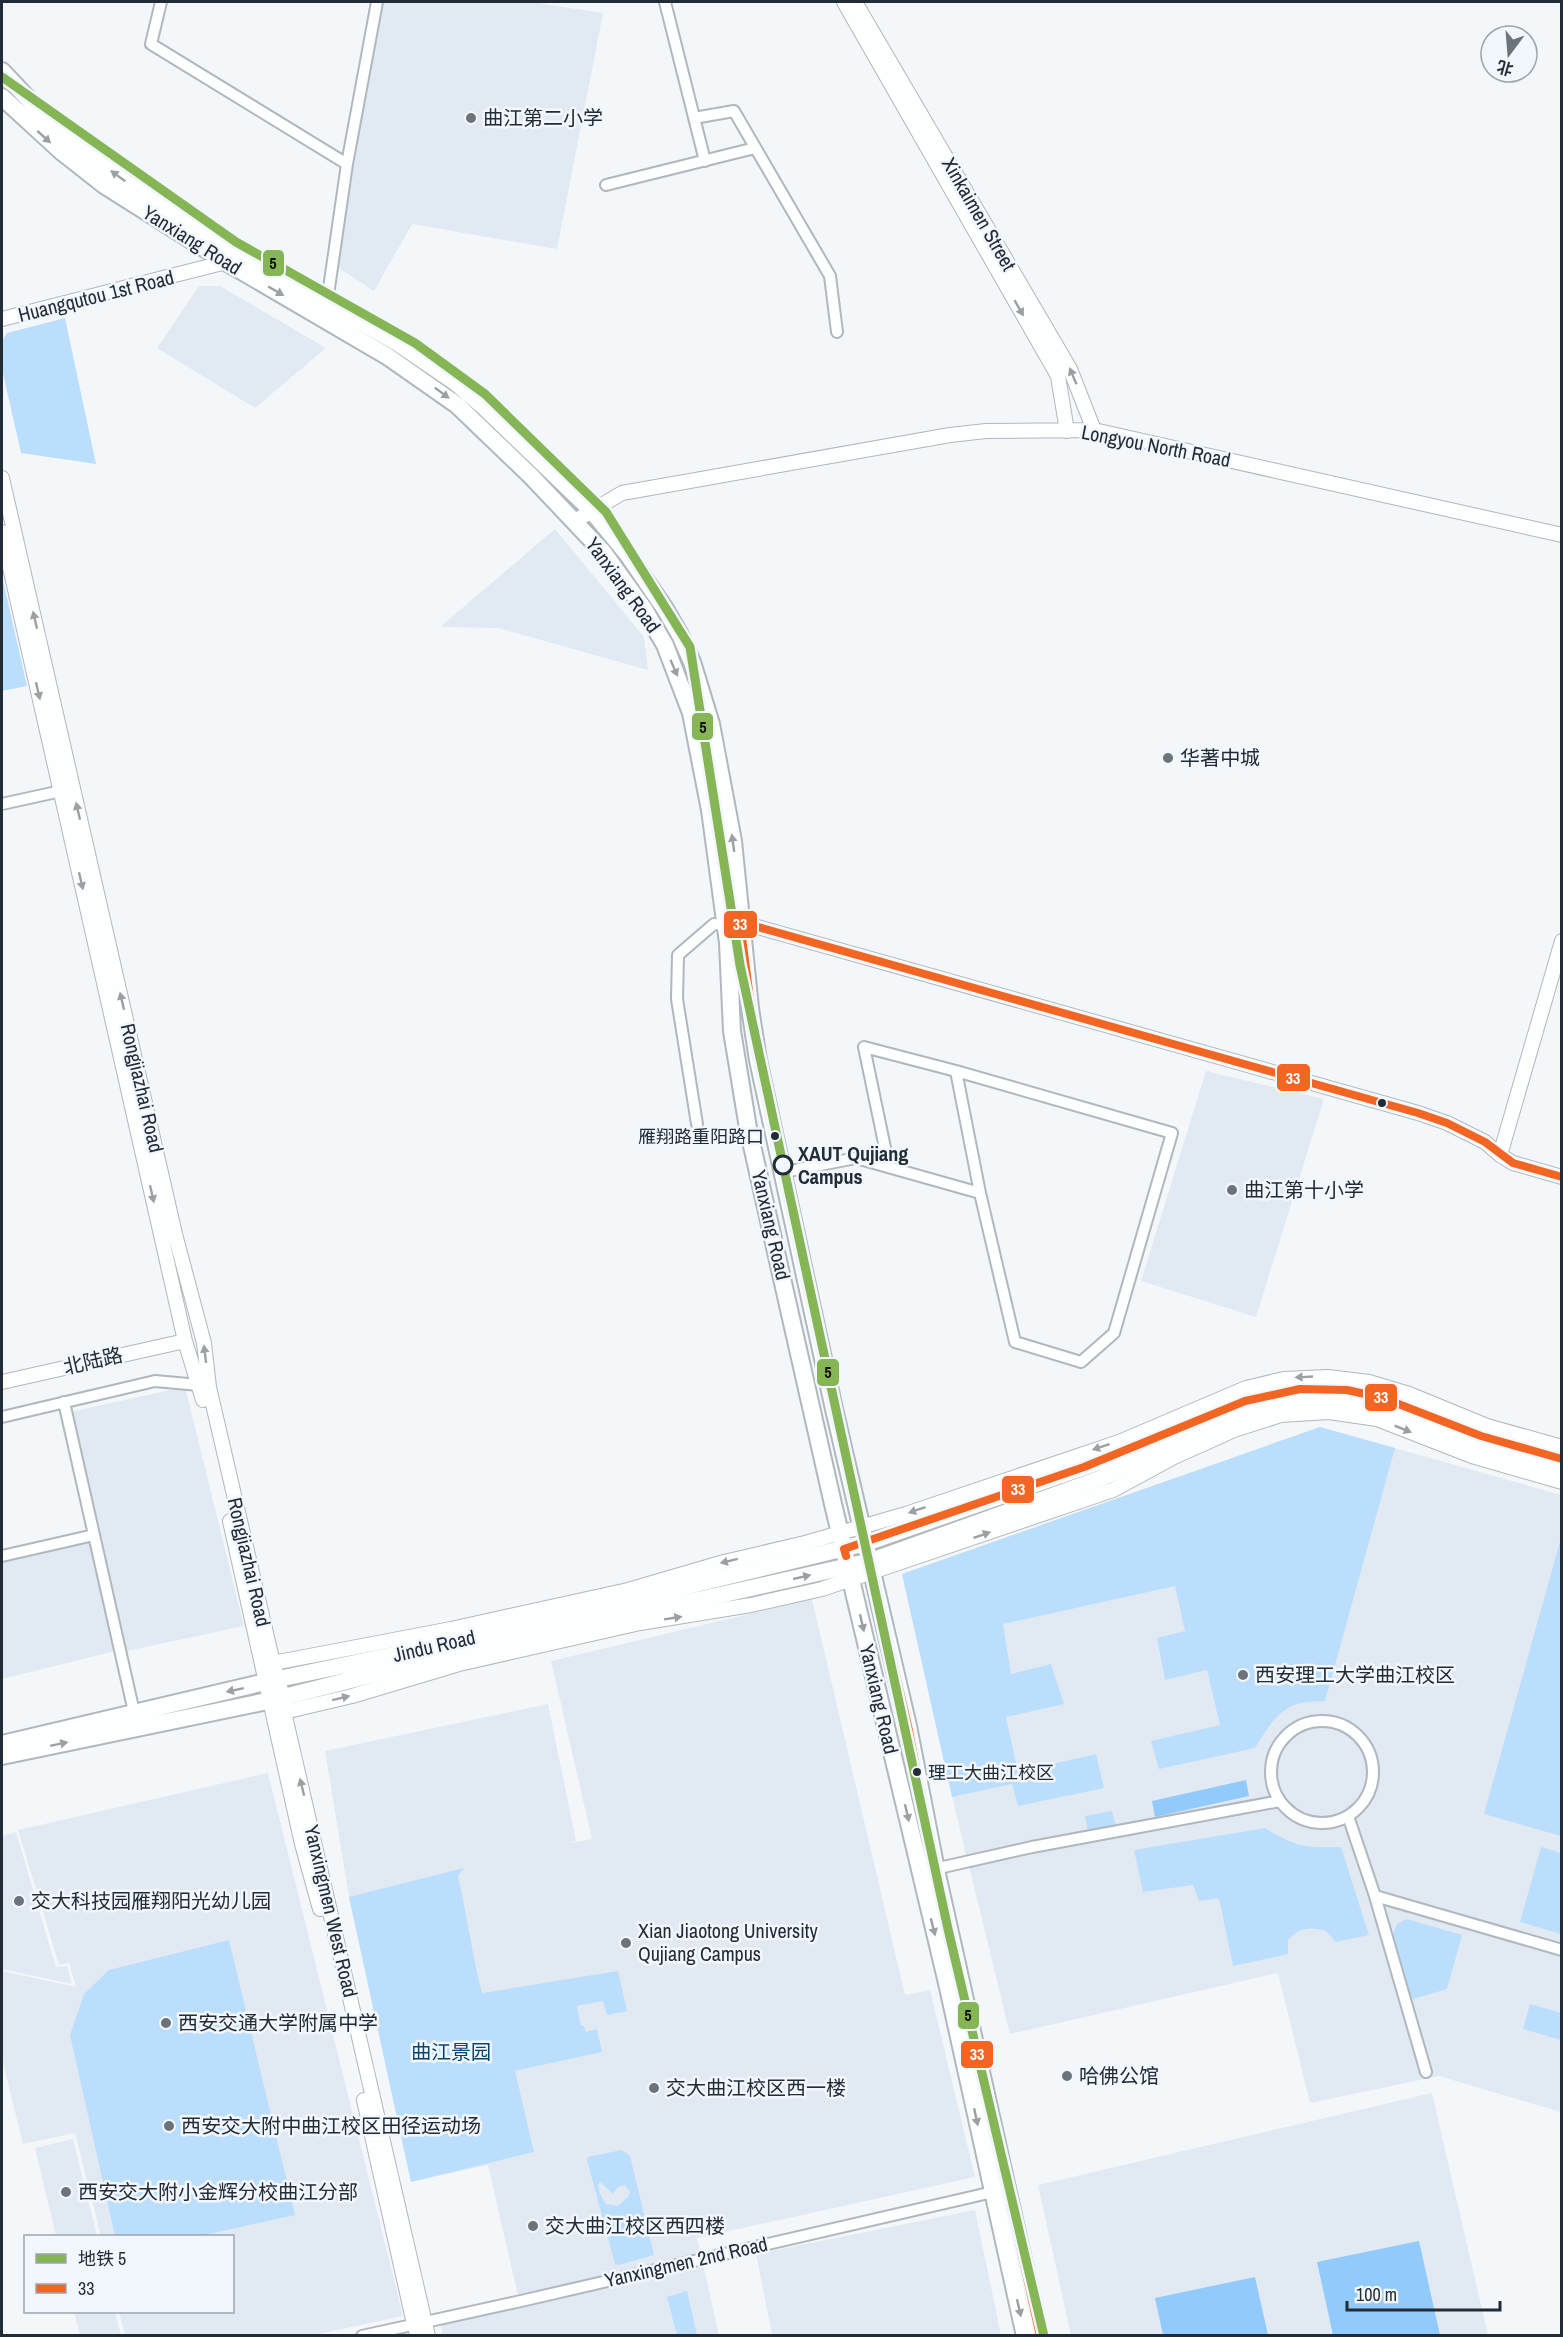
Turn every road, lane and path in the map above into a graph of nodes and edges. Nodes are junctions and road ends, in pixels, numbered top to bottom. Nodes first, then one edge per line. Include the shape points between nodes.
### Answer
1 (161, 2) edge
2 (377, 2) edge
3 (665, 2) edge
4 (844, 2) edge
5 (855, 2) edge
6 (2, 71) edge
7 (2, 97) edge
8 (694, 118) junction
9 (755, 148) junction
10 (705, 161) junction
11 (347, 164) junction
12 (606, 184) dead end
13 (226, 262) junction
14 (327, 302) junction
15 (2, 319) edge
16 (837, 332) dead end
17 (1095, 430) junction
18 (1067, 431) junction
19 (2, 478) edge
20 (591, 510) junction
21 (575, 521) junction
22 (2, 532) edge
23 (1562, 535) edge
24 (61, 791) junction
25 (2, 804) edge
26 (733, 924) junction
27 (1562, 941) edge
28 (956, 1071) junction
29 (697, 1124) dead end
30 (1500, 1155) junction
31 (890, 1167) junction
32 (784, 1172) junction
33 (1562, 1178) edge
34 (980, 1193) junction
35 (185, 1341) junction
36 (2, 1382) edge
37 (199, 1385) junction
38 (63, 1402) junction
39 (2, 1417) edge
40 (1562, 1447) edge
41 (1562, 1459) edge
42 (1562, 1471) edge
43 (1562, 1482) edge
44 (94, 1535) junction
45 (865, 1535) junction
46 (842, 1541) junction
47 (2, 1556) edge
48 (872, 1567) junction
49 (850, 1573) junction
50 (272, 1675) junction
51 (280, 1703) junction
52 (134, 1712) junction
53 (2, 1744) edge
54 (2, 1756) edge
55 (1280, 1801) junction
56 (1348, 1816) junction
57 (928, 1870) junction
58 (1375, 1896) junction
59 (1562, 1950) edge
60 (1426, 2072) dead end
61 (1007, 2181) junction
62 (993, 2192) junction
63 (418, 2327) edge
64 (362, 2336) edge
65 (428, 2336) edge
66 (1025, 2336) edge
67 (1040, 2336) edge

1 - 11 street via 151,44
2 - 11 street
3 - 8 street
4 -> 18 street, Xinkaimen Street via 1058,376
17 -> 5 street, Xinkaimen Street via 1070,369
14 -> 6 main road, Yanxiang Road via 126,183 51,123
7 -> 13 main road, Yanxiang Road via 104,185
8 - 9 street via 734,111
8 - 10 street
9 - 10 street
9 - 16 street via 830,276
10 - 12 street
11 - 14 street
13 - 15 street, Huangqutou 1st Road
13 -> 21 main road, Yanxiang Road via 371,346 436,389 486,432
14 - 20 main road, Yanxiang Road via 456,383
17 - 18 street, Longyou North Road
17 - 23 street, Longyou North Road
18 - 20 street, Longyou North Road via 986,431 938,437 622,493
50 -> 19 street, Rongjiazhai Road via 209,1387 204,1343 175,1234
20 - 21 street, Longyou North Road
26 -> 20 main road, Yanxiang Road via 733,841 711,724 692,662 665,609
21 -> 26 main road, Yanxiang Road via 644,609 685,695
22 -> 24 street, Rongjiazhai Road
24 - 25 street
24 -> 35 street, Rongjiazhai Road
26 - 29 street via 714,924 678,955 677,999
26 - 30 street via 1418,1113 1485,1142
26 - 32 main road, Yanxiang Road
26 - 46 main road, Yanxiang Road via 732,1031 740,1087
27 - 30 street
28 - 31 street via 864,1047
28 - 34 street
28 - 34 street via 1172,1133 1114,1333 1081,1362 1015,1342
30 - 33 street
31 - 32 street via 856,1158
31 - 34 street
32 - 45 main road, Yanxiang Road
35 - 36 street, 北陆路
35 - 37 street, Rongjiazhai Road
37 - 38 street via 155,1381
37 - 50 street, Rongjiazhai Road
38 - 39 street
38 - 44 street
40 -> 45 street via 1487,1426 1369,1382 1328,1377 1284,1379 1246,1388 1136,1436 906,1514
41 - 45 main road, Jindu Road via 1472,1432 1367,1393 1328,1388 1289,1390 1237,1404 1113,1457
42 - 48 main road, Jindu Road via 1485,1448 1378,1408 1319,1400 1284,1403 1238,1416 1102,1478
48 -> 43 street via 1113,1490 1174,1457 1281,1415 1329,1412 1377,1419 1472,1456
44 - 47 street
44 - 52 street
45 - 46 main road, Jindu Road
45 - 48 main road, Yanxiang Road
46 - 49 main road, Yanxiang Road
46 -> 50 main road, Jindu Road via 447,1644
48 - 49 main road, Jindu Road
48 - 57 main road, Yanxiang Road via 908,1726
51 -> 49 main road, Jindu Road via 421,1662
49 -> 57 main road, Yanxiang Road
50 - 51 street, Rongjiazhai Road
50 -> 52 main road, Jindu Road
54 -> 51 main road, Jindu Road
51 - 63 street, Yanxingmen West Road via 299,1833
52 - 53 main road, Jindu Road
55 - 56 street via 1290,1812 1311,1821 1334,1822
55 - 56 street via 1271,1773 1278,1746 1299,1726 1326,1721 1354,1733 1371,1760 1369,1792
55 - 57 street
56 - 58 street
57 - 61 main road, Yanxiang Road
57 -> 62 main road, Yanxiang Road
58 - 59 street
58 - 60 street
61 - 62 street, Yanxingmen 2nd Road
61 - 67 main road, Yanxiang Road
62 - 63 street, Yanxingmen 2nd Road
62 -> 66 main road, Yanxiang Road
63 - 64 street, Yanxingmen 2nd Road
63 - 65 street, Yanxingmen West Road

